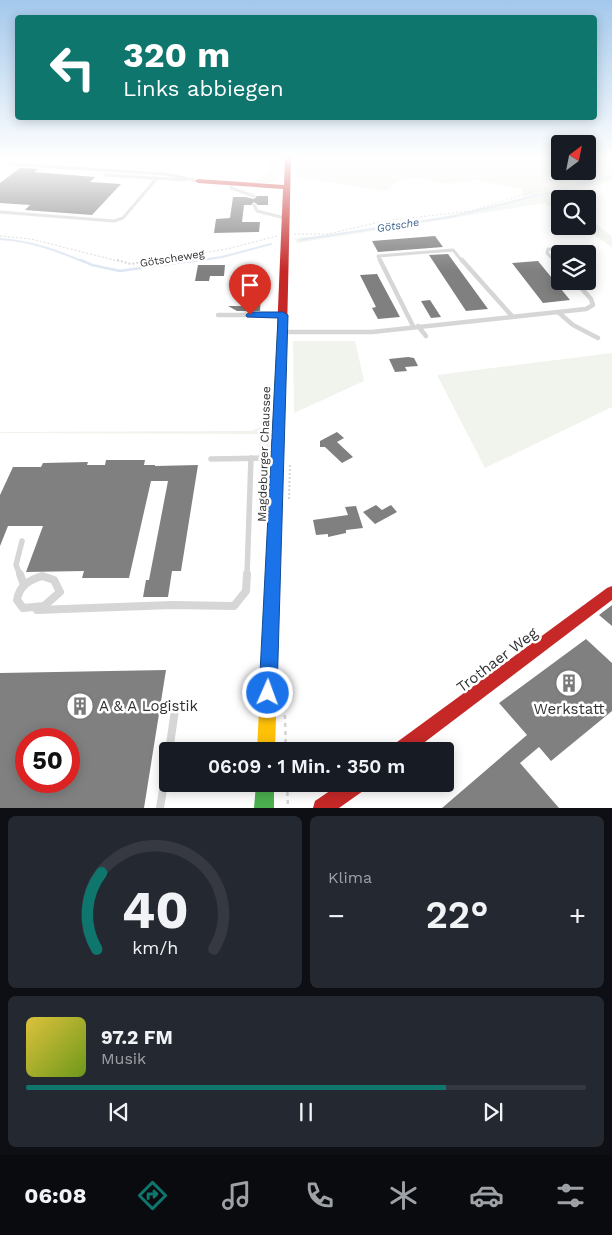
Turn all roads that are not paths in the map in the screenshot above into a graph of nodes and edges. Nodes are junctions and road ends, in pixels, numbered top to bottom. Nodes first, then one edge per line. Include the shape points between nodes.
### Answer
1 (142, 195) edge
2 (250, 195) edge
3 (286, 195) edge
4 (254, 196) dead end
5 (254, 205) dead end
6 (0, 212) edge
7 (285, 218) junction
8 (551, 249) edge
9 (551, 257) edge
10 (583, 290) edge
11 (558, 312) junction
12 (218, 315) dead end
13 (283, 315) junction
14 (512, 316) junction
15 (416, 326) junction
16 (282, 332) junction
17 (426, 336) dead end
18 (598, 338) dead end
19 (252, 458) junction
20 (278, 458) junction
21 (211, 459) dead end
22 (22, 541) dead end
23 (24, 584) junction
24 (612, 592) edge
25 (37, 610) junction
26 (175, 710) dead end
27 (170, 742) edge
28 (266, 742) edge
29 (411, 742) edge
30 (163, 792) edge
31 (265, 792) edge
32 (345, 792) edge
33 (160, 808) edge
34 (264, 808) edge
35 (322, 808) edge

1 - 6 lane via 123,218 114,221
2 - 4 lane
3 - 7 main road, Magdeburger Chaussee
5 - 7 lane via 257,211
7 - 13 main road, Magdeburger Chaussee via 288,234
8 - 9 lane via 547,253
10 - 11 lane via 593,305 586,309
11 - 14 lane
11 - 18 lane via 573,325
12 - 13 lane
13 - 16 main road, Magdeburger Chaussee
14 - 15 lane
14 - 15 lane via 452,250 378,256
15 - 16 lane via 372,332
15 - 17 lane
16 - 20 main road, Magdeburger Chaussee
19 - 20 lane
19 - 21 lane
19 - 25 lane via 246,591 234,606
20 - 28 main road, Magdeburger Chaussee
22 - 23 lane via 16,565
23 - 25 lane via 18,595 19,605
23 - 25 lane via 42,576 58,583 60,592 50,604
24 - 29 main road, Trothaer Weg
26 - 27 lane
30 - 33 lane
31 - 34 main road
32 - 35 main road

